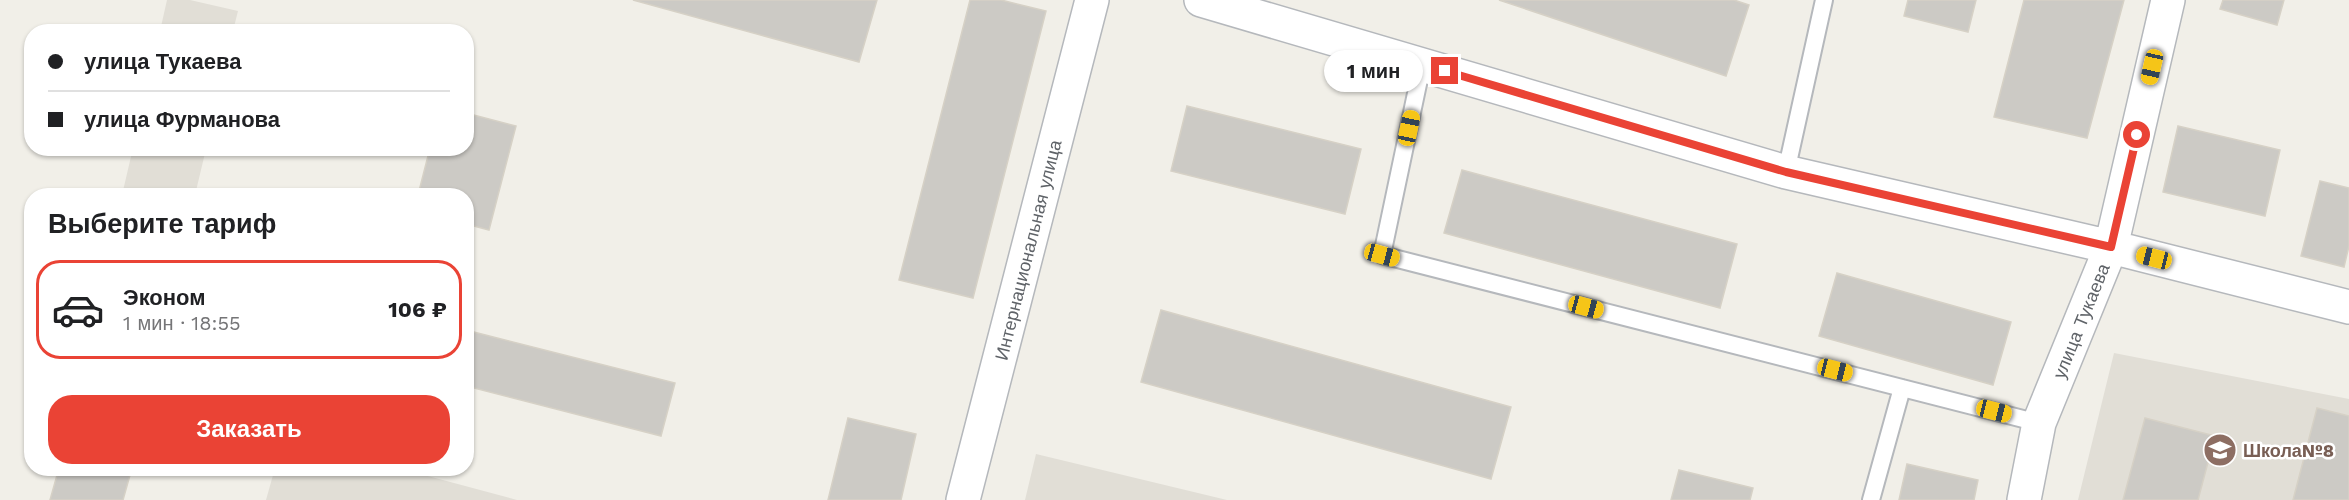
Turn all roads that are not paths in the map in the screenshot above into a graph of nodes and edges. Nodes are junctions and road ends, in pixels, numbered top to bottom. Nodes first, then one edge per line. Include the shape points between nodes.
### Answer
1 (1092, 0) edge
2 (1201, 0) edge
3 (1824, 0) edge
4 (2168, 0) edge
5 (1422, 65) junction
6 (1786, 172) junction
7 (2111, 247) junction
8 (2349, 307) edge
9 (1902, 388) junction
10 (2039, 423) junction
11 (963, 500) edge
12 (1871, 500) edge
13 (2024, 500) edge

1 - 11 street, Интернациональная улица
2 - 5 street
3 - 6 lane
4 - 7 street, улица Тукаева
5 - 6 street
5 - 9 lane via 1382,255
6 - 7 street
7 - 8 street
7 - 10 street, улица Тукаева
9 - 10 lane
9 - 12 lane
10 - 13 street, улица Тукаева

